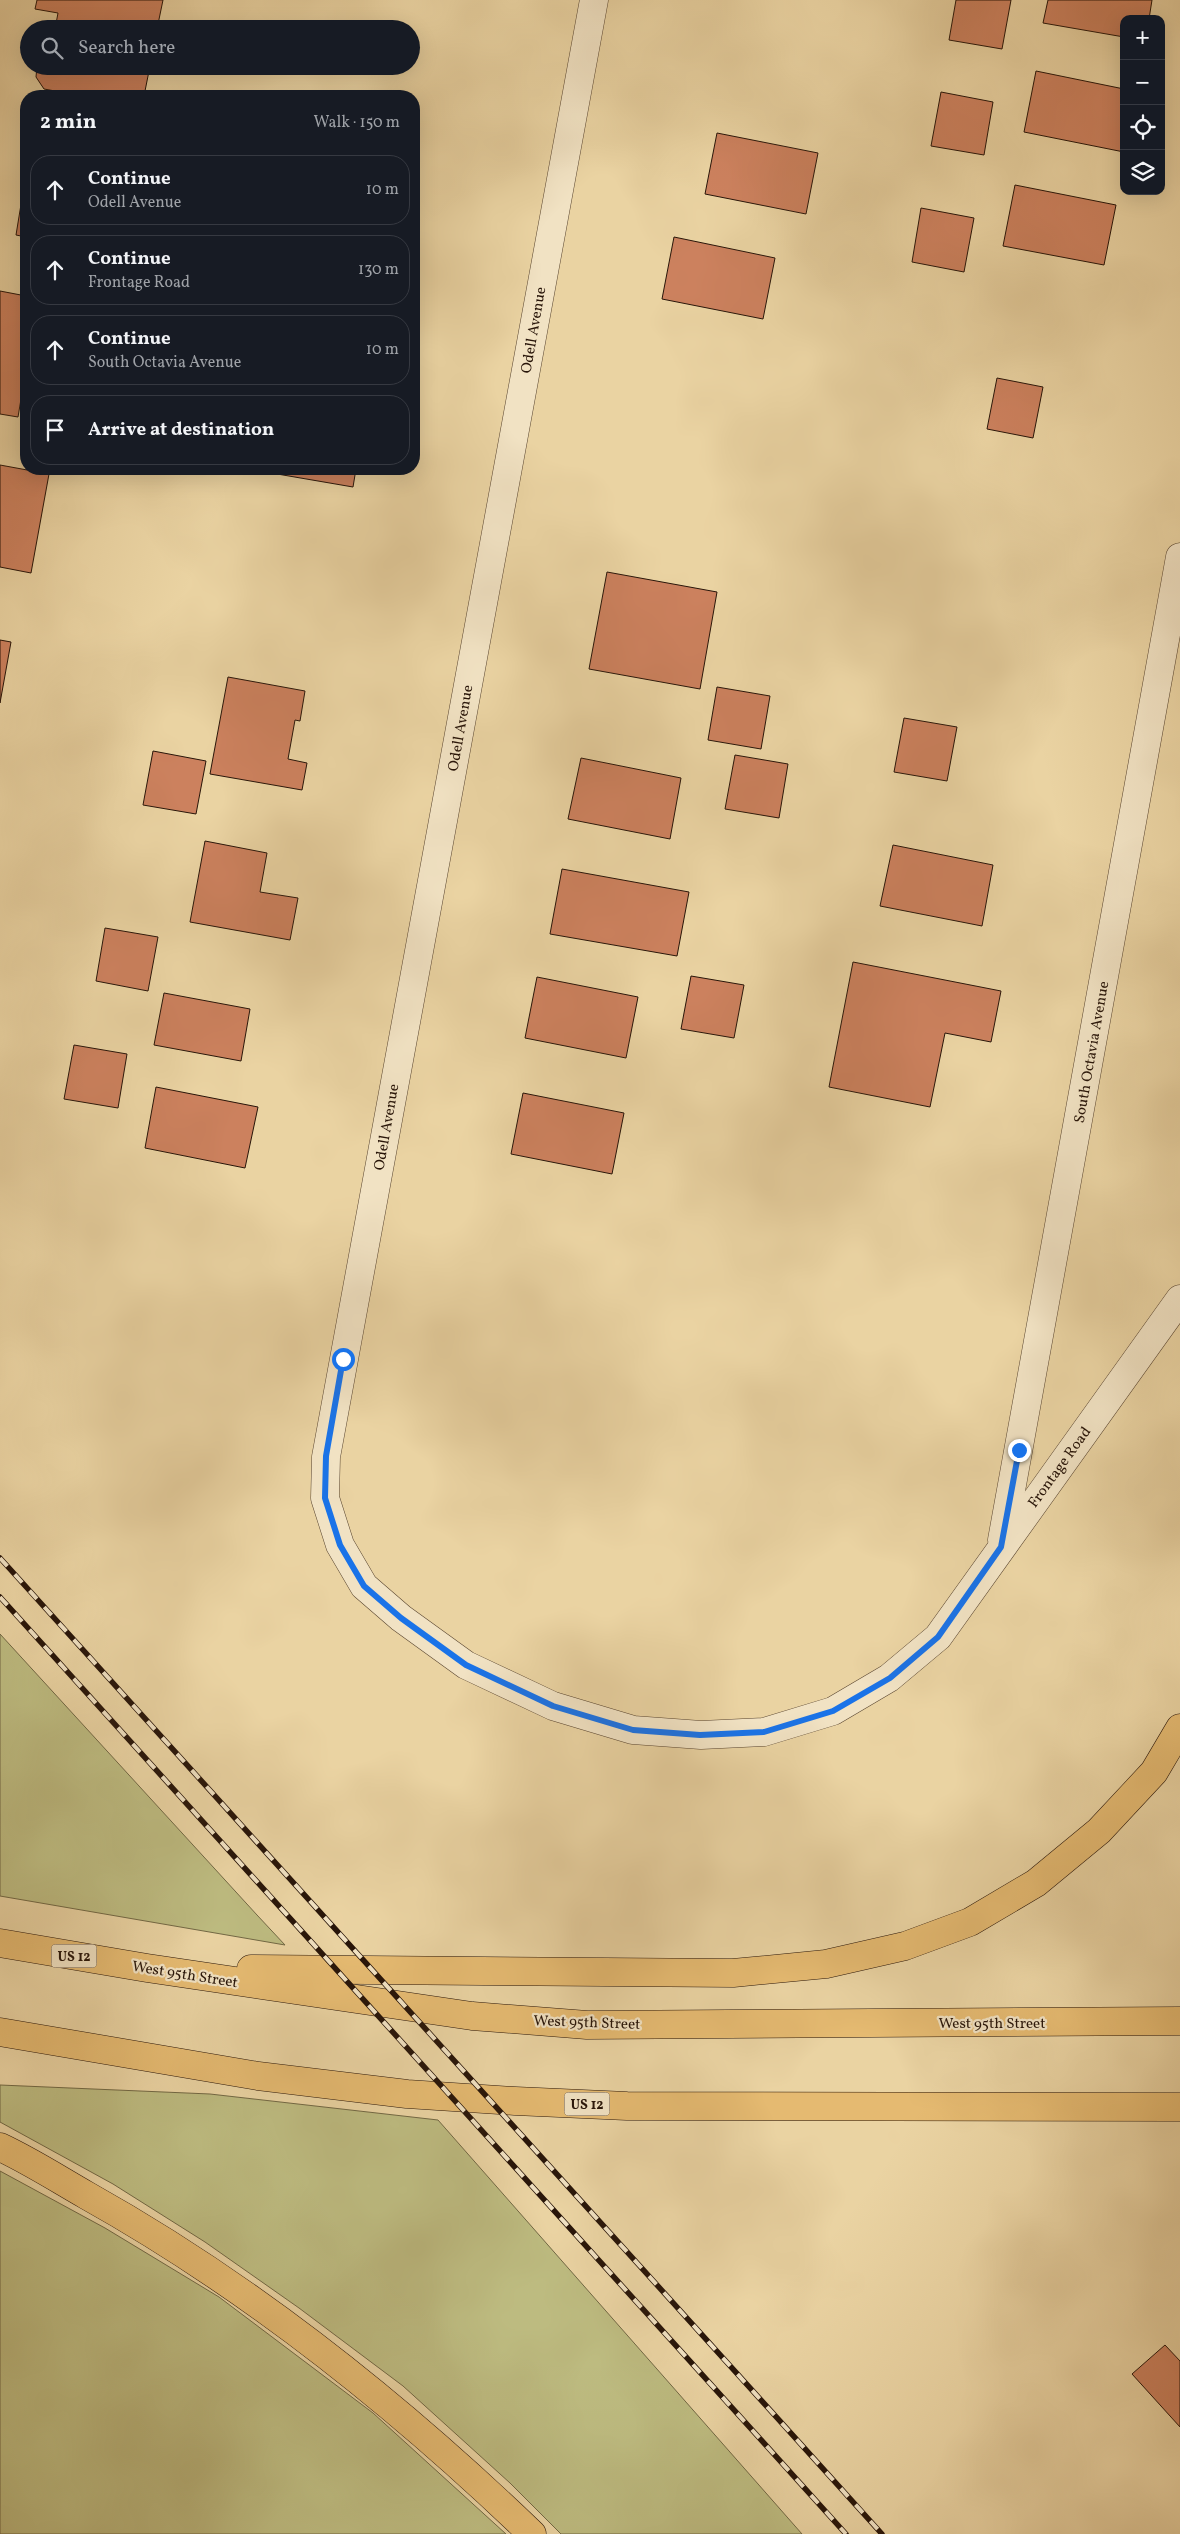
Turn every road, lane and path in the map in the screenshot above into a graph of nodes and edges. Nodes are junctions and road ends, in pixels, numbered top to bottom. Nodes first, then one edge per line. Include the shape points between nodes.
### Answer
1 (594, 0) edge
2 (1180, 556) edge
3 (1180, 1299) edge
4 (326, 1456) joint
5 (1001, 1547) junction
6 (1180, 1728) edge
7 (0, 1944) edge
8 (147, 1968) junction
9 (1180, 2021) edge
10 (0, 2032) edge
11 (1180, 2107) edge
12 (0, 2147) edge
13 (532, 2534) edge

1 - 4 street, Odell Avenue
2 - 5 street, South Octavia Avenue
3 - 5 street, Frontage Road
4 - 5 street, Frontage Road via 325,1498 340,1545 364,1586 401,1618 466,1665 553,1706 633,1730 700,1735 764,1732 833,1711 890,1678 938,1637
6 - 8 main road via 1154,1772 1100,1831 1036,1883 970,1922 905,1946 835,1962 733,1974
7 - 8 main road, West 95th Street / US 12
8 - 9 main road, West 95th Street / US 12 via 472,2016 586,2024
10 - 11 main road, US 12 via 258,2076 407,2094 515,2102 637,2106
12 - 13 main road via 136,2223 241,2292 365,2386 484,2488

